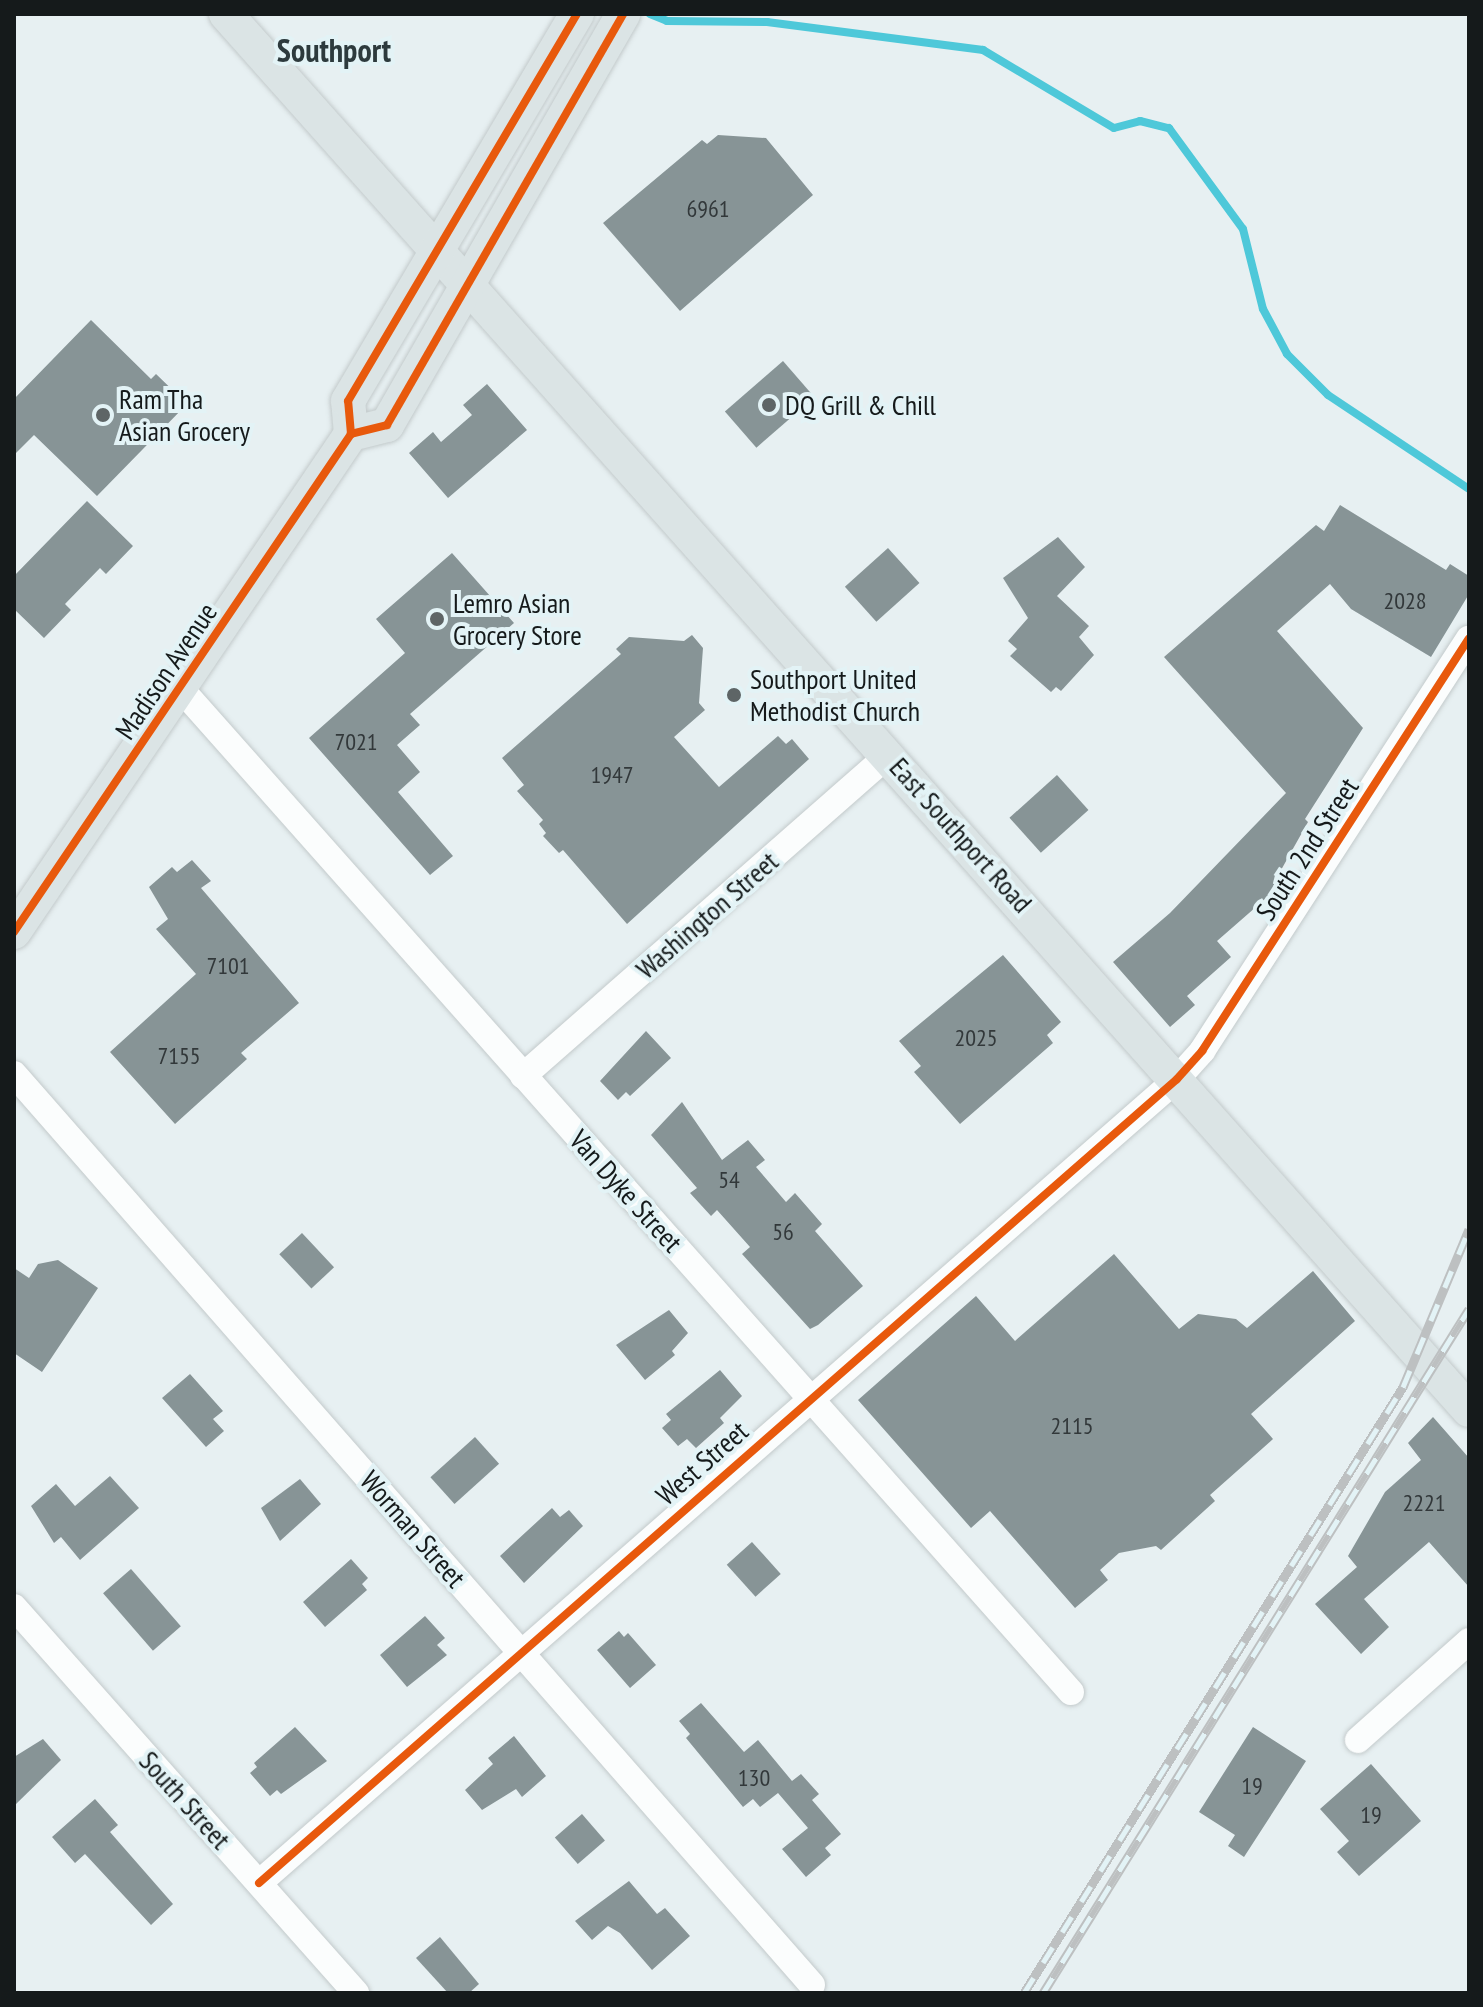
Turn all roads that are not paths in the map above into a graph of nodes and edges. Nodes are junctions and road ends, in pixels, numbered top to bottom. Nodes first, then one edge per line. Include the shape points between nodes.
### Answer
1 (226, 14) edge
2 (623, 14) edge
3 (569, 28) edge
4 (440, 250) junction
5 (470, 283) junction
6 (351, 434) junction
7 (1469, 639) edge
8 (181, 689) junction
9 (889, 754) junction
10 (14, 932) edge
11 (14, 1074) edge
12 (523, 1076) junction
13 (1177, 1079) junction
14 (810, 1397) junction
15 (1469, 1410) edge
16 (14, 1607) edge
17 (1469, 1641) edge
18 (521, 1652) junction
19 (1071, 1692) dead end
20 (1358, 1740) dead end
21 (259, 1883) junction
22 (812, 1985) dead end
23 (356, 1993) edge

1 - 4 main road, East Southport Road
2 - 5 main road
3 - 4 main road
4 - 5 main road, East Southport Road
4 - 6 main road via 348,401
5 - 6 main road via 387,425
5 - 9 main road, East Southport Road
6 - 8 main road, Madison Avenue
7 - 13 street, South 2nd Street via 1202,1051
8 - 10 main road, Madison Avenue
8 - 12 street, Van Dyke Street
9 - 12 street, Washington Street
9 - 13 main road, East Southport Road
11 - 18 street, Worman Street
12 - 14 street, Van Dyke Street
13 - 14 street, West Street
13 - 15 main road, East Southport Road
14 - 18 street, West Street
14 - 19 street, Van Dyke Street
16 - 21 street, South Street
17 - 20 street
18 - 21 street, West Street
18 - 22 street, Worman Street
21 - 23 street, South Street

